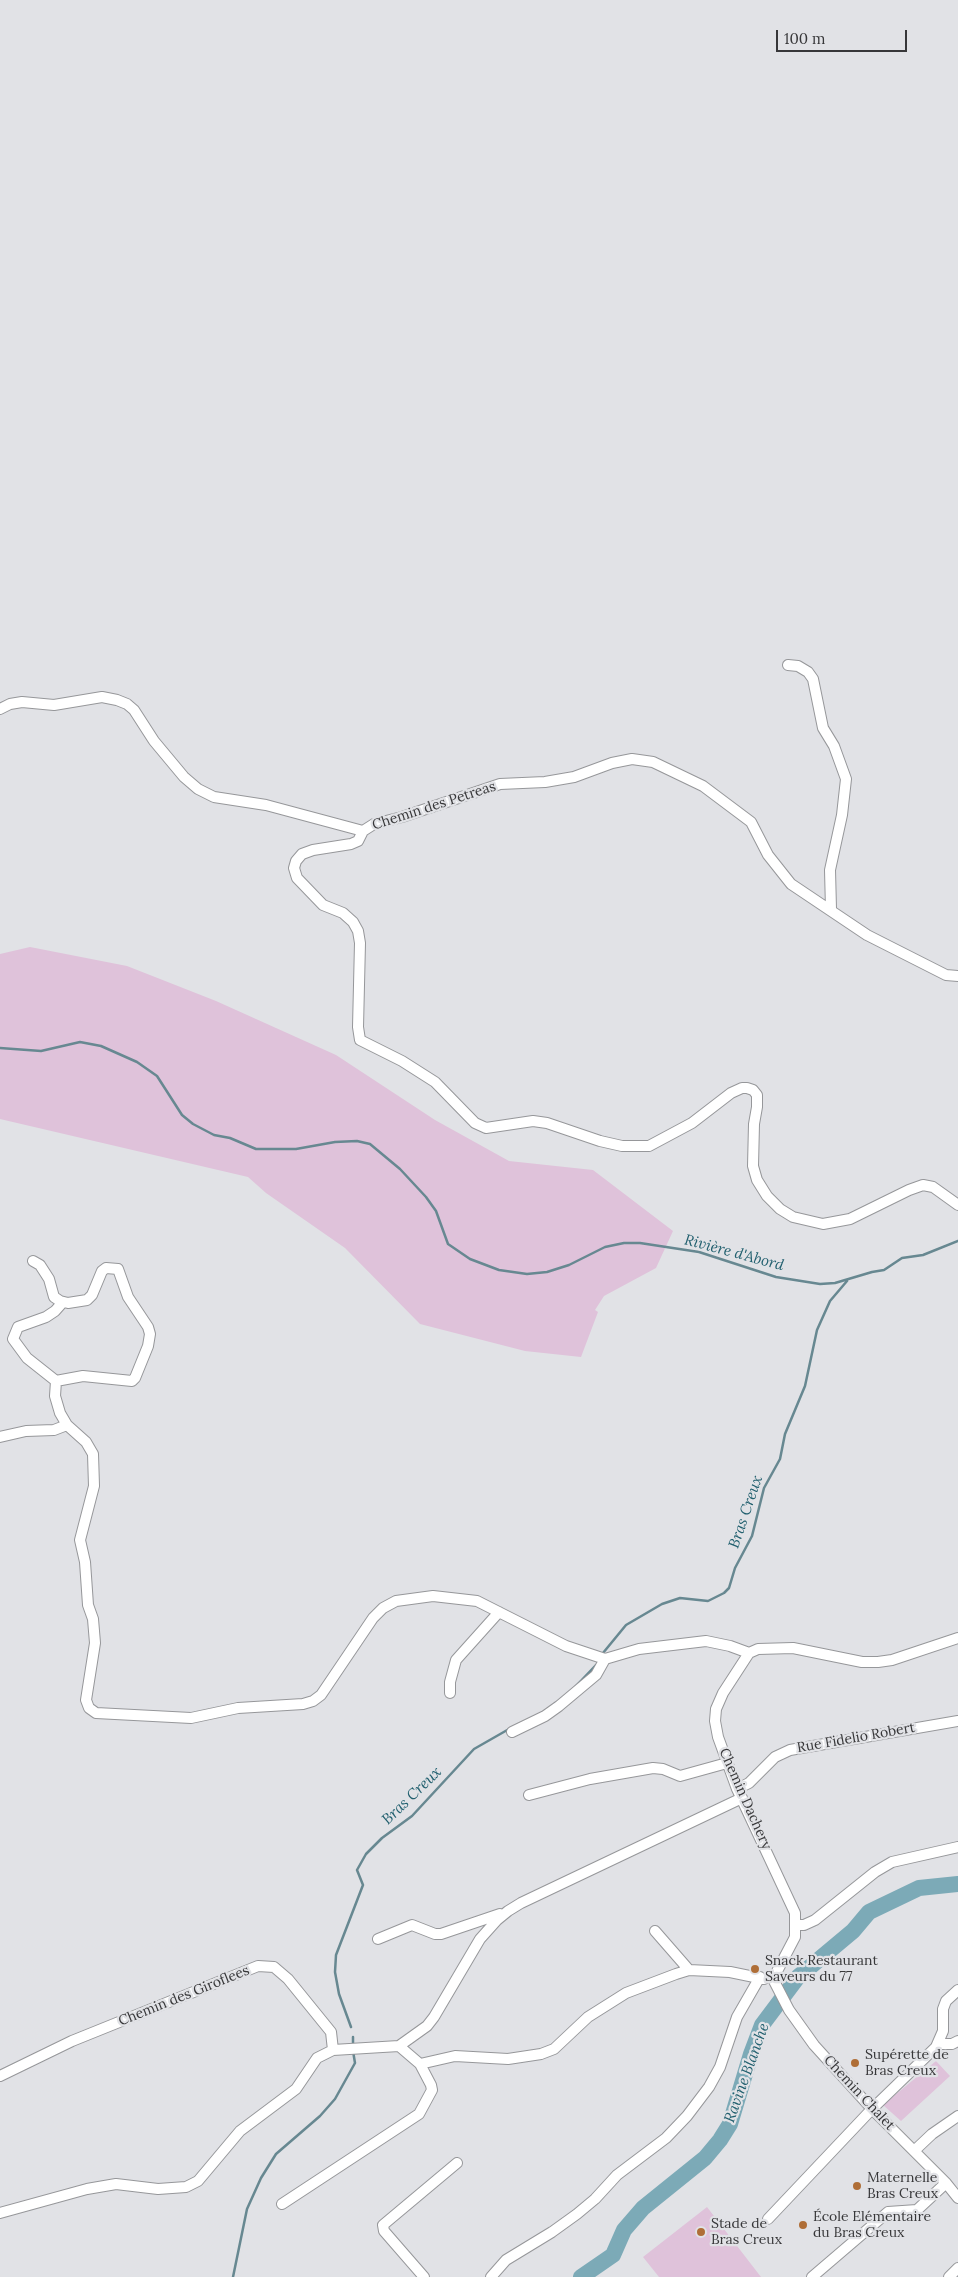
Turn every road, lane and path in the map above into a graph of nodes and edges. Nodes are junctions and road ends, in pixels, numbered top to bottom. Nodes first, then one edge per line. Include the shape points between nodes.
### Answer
1 (788, 665) dead end
2 (0, 709) edge
3 (363, 831) junction
4 (831, 909) junction
5 (958, 976) edge
6 (958, 1205) edge
7 (33, 1261) dead end
8 (63, 1302) junction
9 (56, 1381) junction
10 (67, 1425) junction
11 (0, 1437) edge
12 (499, 1612) junction
13 (958, 1638) edge
14 (749, 1653) junction
15 (605, 1658) junction
16 (450, 1693) dead end
17 (958, 1720) edge
18 (512, 1732) dead end
19 (727, 1763) junction
20 (740, 1794) junction
21 (529, 1795) dead end
22 (958, 1847) edge
23 (508, 1911) junction
24 (796, 1925) junction
25 (655, 1931) dead end
26 (378, 1939) dead end
27 (689, 1970) junction
28 (760, 1977) junction
29 (773, 1982) junction
30 (958, 1990) edge
31 (958, 2041) edge
32 (938, 2044) junction
33 (400, 2046) junction
34 (333, 2050) junction
35 (420, 2064) junction
36 (0, 2076) edge
37 (872, 2109) junction
38 (958, 2116) edge
39 (914, 2150) junction
40 (457, 2163) dead end
41 (946, 2183) junction
42 (958, 2198) edge
43 (282, 2204) dead end
44 (0, 2213) edge
45 (768, 2219) dead end
46 (958, 2268) edge
47 (424, 2277) edge
48 (491, 2277) edge
49 (812, 2277) edge
50 (949, 2277) edge

1 - 4 street via 798,666 812,679 823,728 834,746 846,779 830,870
2 - 3 street, Chemin des Petreas via 22,702 54,705 102,697 117,700 134,710 154,741 184,778 198,789 214,797 266,805
3 - 4 street, Chemin des Petreas via 374,824 500,784 574,777 632,759 653,762 703,786 751,822 768,855 792,884
3 - 6 street via 358,841 302,854 294,868 297,878 323,905 343,913 358,931 360,1040 435,1082 475,1123 486,1128 533,1121 622,1146 649,1146 692,1123 731,1093 747,1088 756,1095 757,1107 753,1166 767,1196 793,1217 823,1224 850,1220 923,1185 932,1187
4 - 5 street, Chemin des Petreas via 867,935 946,975
7 - 8 street via 40,1265 54,1296
8 - 9 street via 55,1312 18,1327 13,1339 27,1358
8 - 9 street via 87,1300 102,1271 118,1269 128,1297 150,1334 132,1381 83,1376
9 - 10 street via 57,1406
10 - 11 street via 54,1430 26,1431
10 - 12 street via 86,1442 93,1454 94,1486 80,1540 96,1643 86,1705 92,1711 191,1718 238,1708 303,1704 321,1695 373,1618 396,1601 433,1596 466,1599
12 - 15 street via 566,1646
12 - 16 street via 456,1660
13 - 14 street via 878,1662 862,1662 793,1648 767,1647
14 - 15 street via 706,1641 638,1649
14 - 19 street, Chemin Dachery via 716,1708 714,1721
15 - 18 street via 596,1674 559,1706
17 - 20 street, Rue Fidelio Robert via 790,1750 775,1757
19 - 20 street, Chemin Dachery
19 - 21 street via 680,1776 663,1768 653,1768 590,1779
20 - 23 street, Rue Fidelio Robert
20 - 24 street, Chemin Dachery via 786,1891
22 - 24 street via 892,1862 815,1920
23 - 26 street via 447,1933 435,1934 412,1925
23 - 33 street via 480,1940 427,2026
24 - 29 street via 795,1937
25 - 27 street
27 - 28 street
27 - 35 street via 626,1993 588,2017 554,2049 541,2054 508,2059 456,2056
28 - 29 street
28 - 48 street via 737,2017 709,2087 687,2116 666,2138 617,2175 577,2214 506,2260
29 - 37 street, Chemin Chalet via 814,2045
30 - 32 street via 942,2010 943,2031
31 - 32 street
32 - 37 street
33 - 34 street
33 - 35 street
34 - 36 street, Chemin des Giroflees via 330,2032 288,1979 274,1967 258,1966 72,2041
34 - 44 street via 317,2058 296,2089 240,2131 198,2181 186,2187 173,2189 116,2184
35 - 43 street via 432,2090 419,2114
37 - 39 street, Chemin Chalet
37 - 45 street
38 - 39 street
39 - 41 street, Chemin Chalet
40 - 47 street via 382,2225
41 - 42 street, Chemin Chalet
41 - 49 street via 917,2210 888,2212
46 - 50 street

